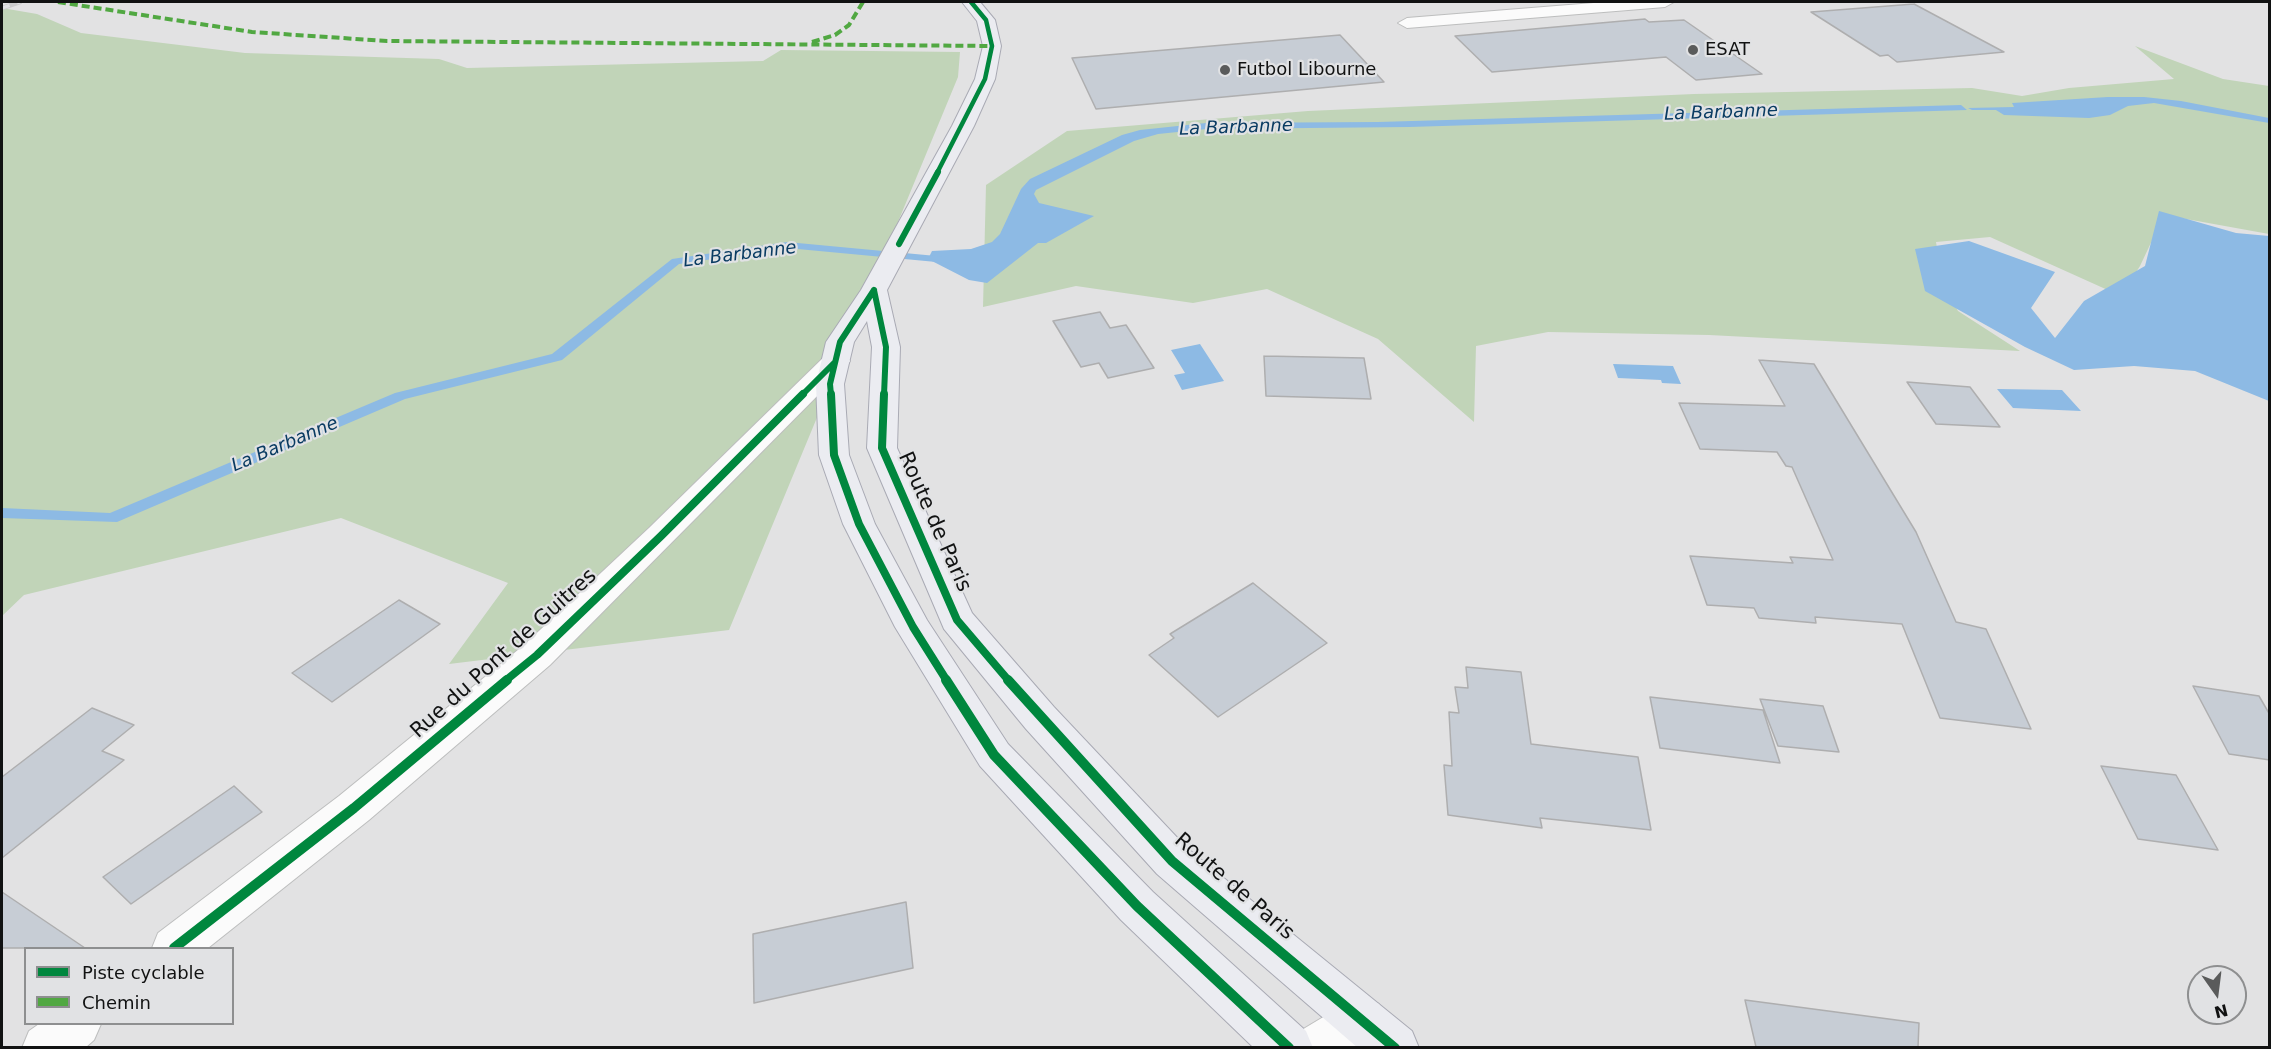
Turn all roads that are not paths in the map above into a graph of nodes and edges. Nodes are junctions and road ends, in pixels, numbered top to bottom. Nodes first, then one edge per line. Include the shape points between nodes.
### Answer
1 (971, 2) edge
2 (1665, 2) edge
3 (1407, 23) dead end
4 (879, 280) junction
5 (836, 361) junction
6 (175, 947) edge
7 (74, 1025) edge
8 (1379, 1034) edge
9 (46, 1047) edge
10 (1289, 1047) edge
11 (1317, 1047) edge

1 - 4 main road via 986,20 992,46 985,78
2 - 3 street
4 - 5 main road via 840,342
4 - 8 main road, Route de Paris via 886,347 882,448 957,620 1040,718 1172,861
5 - 6 street, Rue du Pont de Guitres via 537,655 354,808
5 - 10 main road via 830,384 834,455 859,524 913,627 994,754 1137,906
7 - 9 street
8 - 11 street

